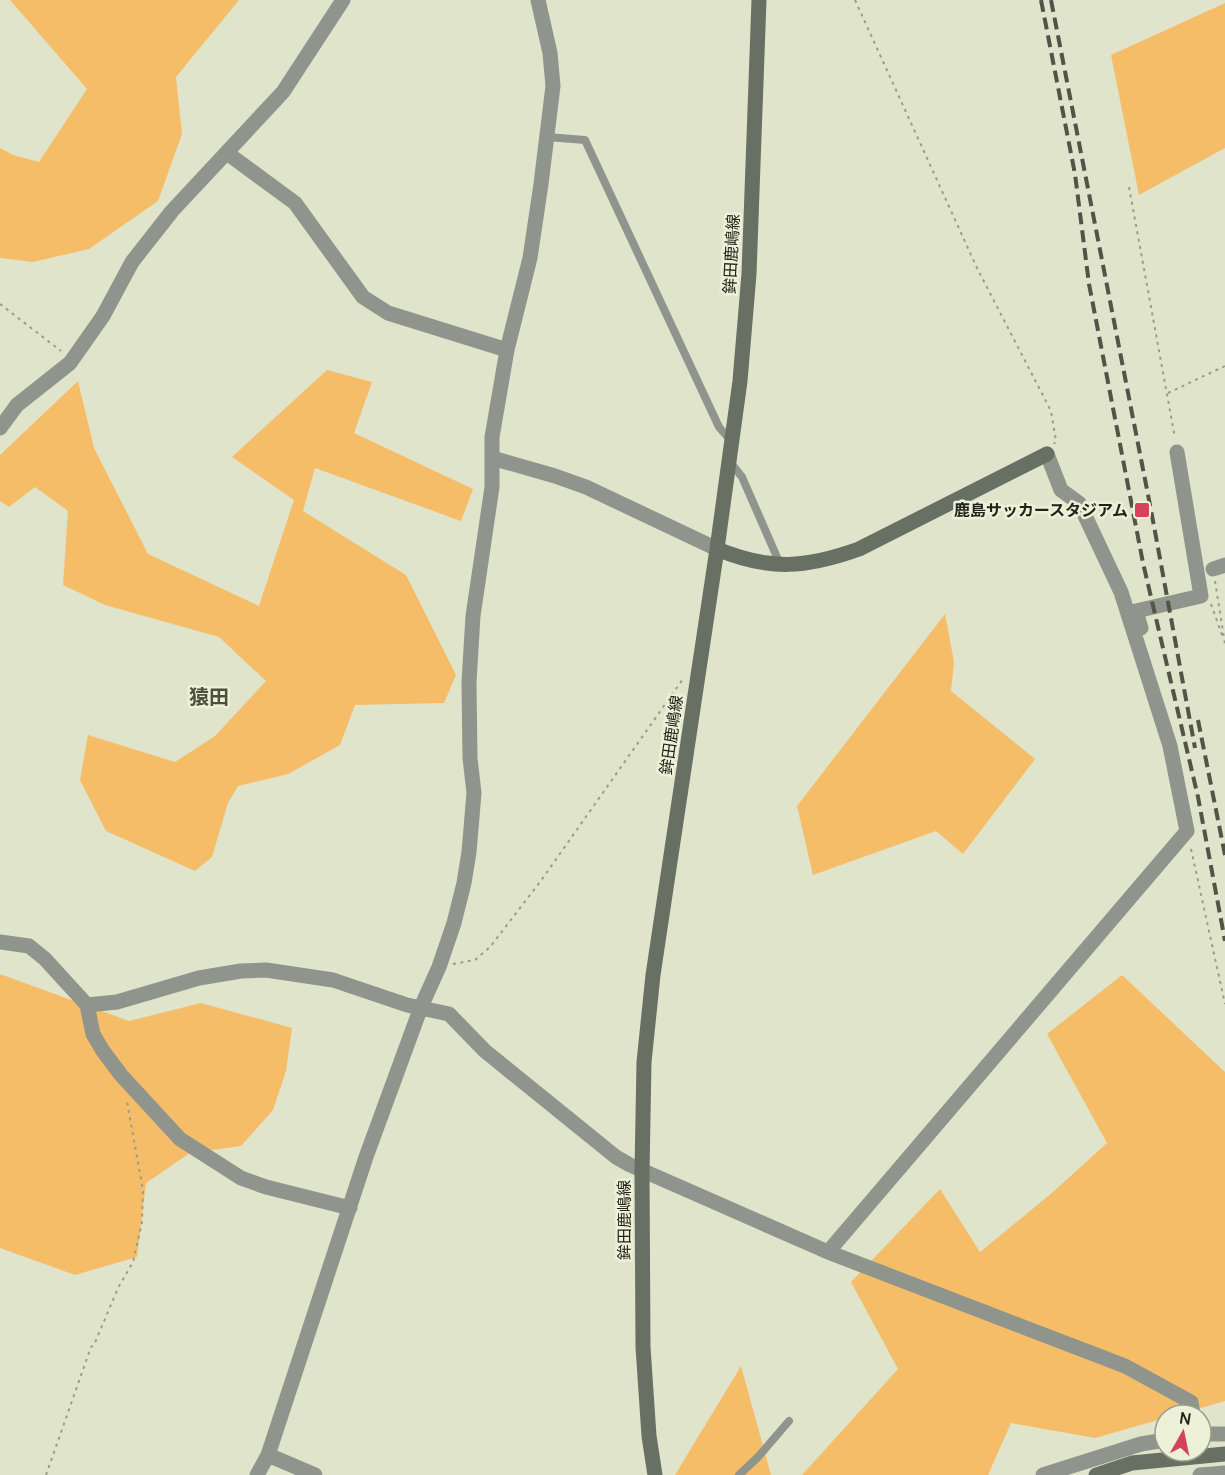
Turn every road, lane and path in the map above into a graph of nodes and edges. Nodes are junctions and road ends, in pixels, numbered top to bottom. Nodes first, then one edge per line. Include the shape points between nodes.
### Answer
1 (343, 0) edge
2 (538, 0) edge
3 (759, 0) edge
4 (855, 0) edge
5 (547, 137) junction
6 (227, 153) junction
7 (1129, 187) dead end
8 (0, 304) edge
9 (507, 350) junction
10 (70, 363) junction
11 (1225, 366) edge
12 (1168, 393) junction
13 (0, 428) edge
14 (732, 442) junction
15 (1177, 452) joint
16 (1047, 454) junction
17 (492, 458) junction
18 (730, 462) junction
19 (717, 549) junction
20 (781, 566) junction
21 (1219, 567) edge
22 (1201, 596) junction
23 (1224, 626) edge
24 (1225, 644) edge
25 (698, 671) junction
26 (1170, 746) junction
27 (1187, 831) junction
28 (0, 942) edge
29 (439, 967) junction
30 (1225, 1004) edge
31 (87, 1005) junction
32 (421, 1007) junction
33 (121, 1075) junction
34 (642, 1171) junction
35 (350, 1209) junction
36 (828, 1252) junction
37 (1191, 1403) edge
38 (789, 1421) dead end
39 (1153, 1442) edge
40 (1225, 1454) edge
41 (268, 1455) junction
42 (1225, 1473) edge
43 (46, 1475) edge
44 (257, 1475) edge
45 (315, 1475) edge
46 (655, 1475) edge
47 (739, 1475) edge
48 (1043, 1475) edge
49 (1096, 1475) edge
50 (1200, 1475) edge

1 - 6 street via 283,92
2 - 5 street via 553,86
3 - 14 main road, 鉾田鹿嶋線 via 748,274
4 - 16 path via 977,268 1051,411 1056,441
5 - 9 street via 530,258
5 - 14 lane via 585,140 719,427
6 - 9 street via 295,203 363,297 388,313
6 - 10 street via 172,211 132,262 103,316
7 - 12 path
8 - 10 path
9 - 17 street via 492,436
10 - 13 street via 17,405
11 - 12 path
12 - 15 path
14 - 18 main road, 鉾田鹿嶋線
15 - 22 street
16 - 20 main road via 859,549 807,564
16 - 26 street via 1061,490 1079,503 1121,592
17 - 19 street via 586,487
17 - 29 street via 492,487 473,616 470,758 474,793 469,852 454,923
18 - 19 main road, 鉾田鹿嶋線
18 - 20 lane via 742,477
19 - 20 main road via 752,562
19 - 25 main road, 鉾田鹿嶋線
21 - 23 path
22 - 24 path via 1209,597
22 - 26 street via 1136,611
23 - 24 path
25 - 29 path via 681,680 490,947 475,960
25 - 34 main road, 鉾田鹿嶋線 via 653,975 645,1062
26 - 27 street
27 - 30 path
27 - 36 street
28 - 31 street via 29,946
29 - 32 street
31 - 32 street via 117,1002 199,978 266,970 333,981
31 - 33 street via 93,1034
32 - 34 street via 449,1014 485,1051 531,1089 616,1157
32 - 35 street
33 - 35 street via 180,1139 241,1178
33 - 43 path via 143,1190 142,1222 133,1262 91,1347
34 - 36 street
34 - 46 main road, 鉾田鹿嶋線 via 643,1357
35 - 41 street
36 - 37 street via 1125,1366
38 - 47 lane
39 - 48 street
40 - 49 main road via 1132,1463
41 - 44 street
41 - 45 street
42 - 50 street

